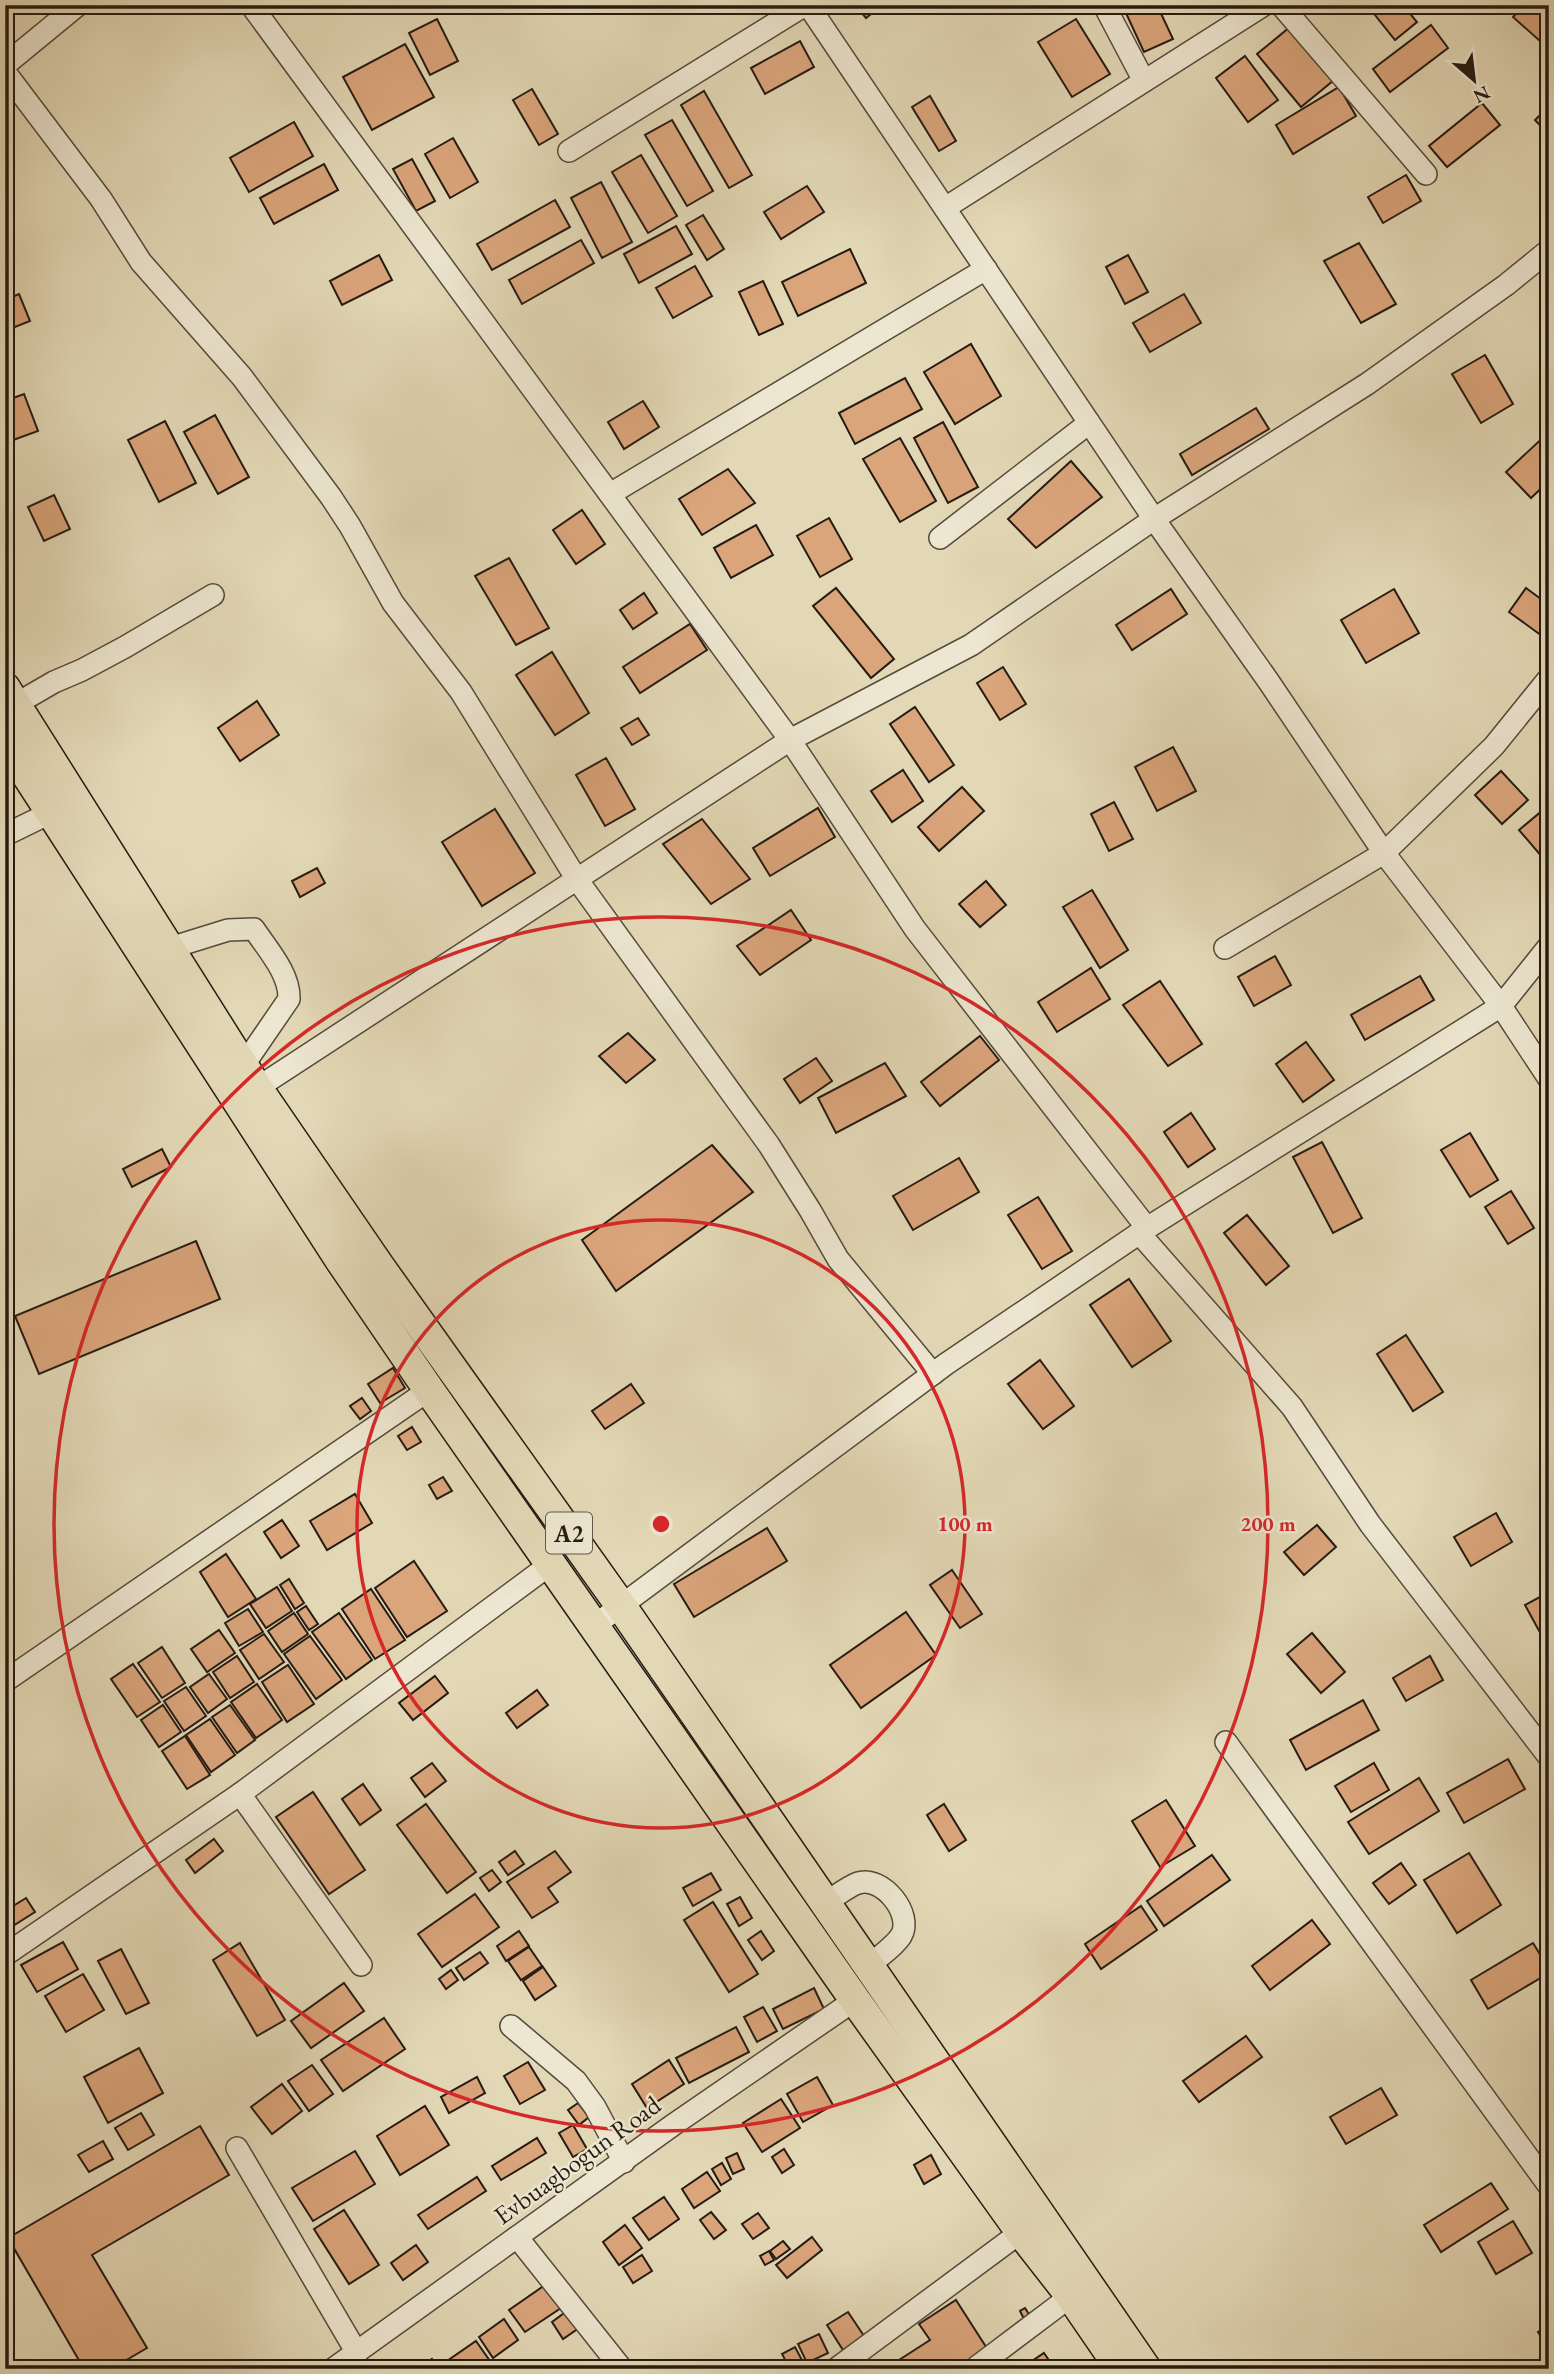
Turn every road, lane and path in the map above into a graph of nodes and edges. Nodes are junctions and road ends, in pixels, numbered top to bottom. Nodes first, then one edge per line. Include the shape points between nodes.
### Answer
1 (78, 5) edge
2 (251, 5) edge
3 (807, 5) edge
4 (1104, 5) edge
5 (1264, 5) edge
6 (1281, 5) edge
7 (5, 65) edge
8 (5, 72) edge
9 (1144, 81) junction
10 (569, 150) dead end
11 (1426, 174) dead end
12 (945, 208) junction
13 (1549, 250) edge
14 (986, 270) junction
15 (1089, 423) junction
16 (610, 494) junction
17 (1154, 519) junction
18 (940, 538) dead end
19 (213, 595) dead end
20 (1549, 678) edge
21 (10, 696) edge
22 (790, 740) junction
23 (5, 741) edge
24 (52, 812) junction
25 (5, 835) edge
26 (1384, 853) junction
27 (576, 878) junction
28 (1549, 946) edge
29 (170, 948) junction
30 (1225, 948) dead end
31 (1501, 1006) junction
32 (250, 1077) junction
33 (1549, 1079) edge
34 (1144, 1231) junction
35 (933, 1374) junction
36 (429, 1390) junction
37 (551, 1563) junction
38 (621, 1606) junction
39 (595, 1625) junction
40 (5, 1681) edge
41 (1226, 1742) dead end
42 (1549, 1757) edge
43 (240, 1794) junction
44 (825, 1903) junction
45 (5, 1955) edge
46 (361, 1965) dead end
47 (869, 1966) junction
48 (855, 2000) junction
49 (512, 2026) dead end
50 (237, 2148) dead end
51 (624, 2162) junction
52 (1549, 2186) edge
53 (1021, 2232) junction
54 (517, 2237) junction
55 (1071, 2296) junction
56 (356, 2353) junction
57 (1125, 2368) edge
58 (333, 2369) edge
59 (622, 2369) edge
60 (836, 2369) edge
61 (974, 2369) edge

1 - 7 street
2 - 16 street
3 - 10 street
3 - 12 street
4 - 9 street
5 - 9 street
6 - 11 street
8 - 27 street via 101,199 141,262 242,377 331,497 393,603 461,692
9 - 12 street
12 - 14 street
13 - 17 street via 1367,384
14 - 15 street
14 - 16 street
15 - 17 street
15 - 18 street
16 - 22 street
17 - 22 street via 971,645
17 - 26 street
19 - 21 street via 82,670
20 - 26 street via 1494,746
21 - 29 highway, A2
22 - 27 street
22 - 34 street via 915,929
23 - 24 highway, A2
24 - 25 street
24 - 36 highway, A2
26 - 30 street
26 - 31 street
27 - 32 street
27 - 35 street via 769,1145 838,1259
28 - 31 street
29 - 32 highway, A2
29 - 32 street via 228,930 254,929 275,960 290,987 289,999
31 - 33 street
31 - 34 street
32 - 38 highway, A2
34 - 35 street
34 - 42 street via 1292,1407 1377,1533
35 - 38 street
36 - 37 highway, A2
36 - 40 street
37 - 39 highway, A2
37 - 43 street
38 - 39 street
38 - 44 highway, A2
39 - 48 highway, A2
41 - 52 street
43 - 45 street
43 - 46 street
44 - 47 highway, A2
44 - 47 street via 860,1882 879,1884 897,1901 904,1921 901,1935
47 - 57 highway, A2
48 - 51 street, Evbuagbogun Road
48 - 53 highway, A2
49 - 51 street via 576,2081
50 - 56 street
51 - 54 street, Evbuagbogun Road
53 - 55 highway, A2
53 - 60 street
54 - 56 street, Evbuagbogun Road
54 - 59 street
55 - 57 highway, A2
55 - 61 street
56 - 58 street, Evbuagbogun Road

